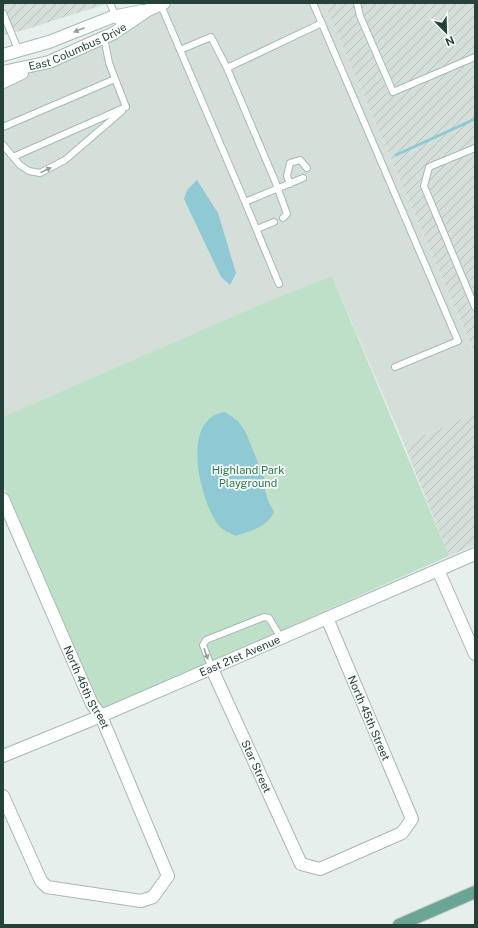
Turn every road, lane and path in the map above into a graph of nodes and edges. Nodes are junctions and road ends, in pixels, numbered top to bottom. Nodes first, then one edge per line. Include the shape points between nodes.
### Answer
1 (110, 3) edge
2 (313, 3) edge
3 (358, 3) edge
4 (162, 4) edge
5 (148, 10) junction
6 (3, 13) edge
7 (116, 16) junction
8 (322, 23) junction
9 (121, 28) junction
10 (104, 37) junction
11 (180, 50) junction
12 (19, 52) junction
13 (3, 55) edge
14 (475, 57) edge
15 (49, 62) junction
16 (226, 68) junction
17 (3, 72) edge
18 (115, 79) junction
19 (3, 82) edge
20 (126, 107) junction
21 (3, 127) edge
22 (3, 144) edge
23 (475, 148) edge
24 (13, 158) junction
25 (307, 168) dead end
26 (303, 178) dead end
27 (290, 184) junction
28 (278, 189) junction
29 (246, 202) junction
30 (283, 218) dead end
31 (274, 222) dead end
32 (256, 229) junction
33 (279, 284) dead end
34 (475, 307) edge
35 (395, 367) dead end
36 (3, 499) edge
37 (475, 554) edge
38 (438, 570) junction
39 (327, 618) junction
40 (281, 638) junction
41 (475, 654) edge
42 (212, 669) junction
43 (101, 716) junction
44 (3, 756) edge
45 (3, 796) edge
46 (300, 864) joint
47 (475, 892) edge
48 (399, 925) edge

1 - 7 lane
2 - 8 lane
3 - 14 lane via 360,16 393,92
4 - 5 street, East Columbus Drive
4 - 11 lane
5 - 7 street, East Columbus Drive
5 - 9 street, East Columbus Drive
6 - 12 lane
7 - 9 lane
7 -> 12 street, East Columbus Drive
8 - 16 lane
8 - 35 lane via 458,341
9 - 10 street, East Columbus Drive
10 - 15 street, East Columbus Drive
10 - 18 lane via 108,63
11 - 16 lane via 211,36
11 - 29 lane
12 - 13 street, East Columbus Drive
15 - 17 street, East Columbus Drive
15 - 19 street
16 - 28 lane
18 - 20 lane
18 - 21 lane
20 - 24 lane
24 -> 20 lane via 29,171 40,173 65,160
22 - 24 lane
23 - 34 lane via 429,167 424,186
25 - 27 lane via 300,160 290,163 287,176
26 - 27 lane
27 - 28 lane
28 - 29 lane
28 - 30 lane via 287,214
29 - 32 lane
31 - 32 lane
32 - 33 lane
36 - 43 street, North 46th Street via 92,704
37 - 38 street, East 21st Avenue
38 - 39 street, East 21st Avenue
38 - 41 street
39 - 40 street, East 21st Avenue
39 - 46 street, North 45th Street via 412,819 402,833 320,870
40 - 42 street, East 21st Avenue
40 -> 42 lane via 269,618 264,617 206,640 203,645
42 - 43 street, East 21st Avenue
42 - 46 street, Star Street
43 - 44 street, East 21st Avenue
43 - 45 street, North 46th Street via 168,876 153,897 141,901 47,887 41,881
47 - 48 main road

